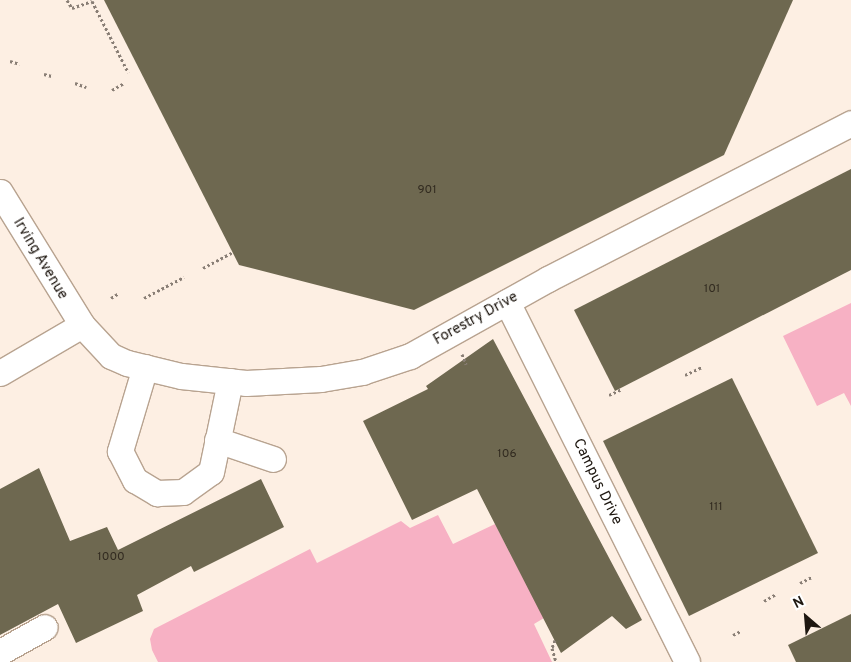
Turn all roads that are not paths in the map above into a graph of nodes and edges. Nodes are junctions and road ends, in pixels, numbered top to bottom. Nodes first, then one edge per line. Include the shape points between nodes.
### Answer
1 (851, 123) edge
2 (0, 192) edge
3 (507, 302) junction
4 (82, 325) junction
5 (145, 368) junction
6 (0, 374) edge
7 (230, 381) junction
8 (217, 440) junction
9 (273, 460) dead end
10 (45, 627) dead end
11 (0, 652) edge
12 (687, 662) edge

1 - 3 street, Forestry Drive
2 - 4 street, Irving Avenue
3 - 7 street, Forestry Drive via 410,356 362,372 321,379
3 - 12 street, Campus Drive
4 - 5 street, Forestry Drive via 111,356
4 - 6 street
5 - 7 street, Forestry Drive
5 - 8 street via 120,451 135,480 157,493 183,492 211,472
7 - 8 street
8 - 9 street
10 - 11 street

